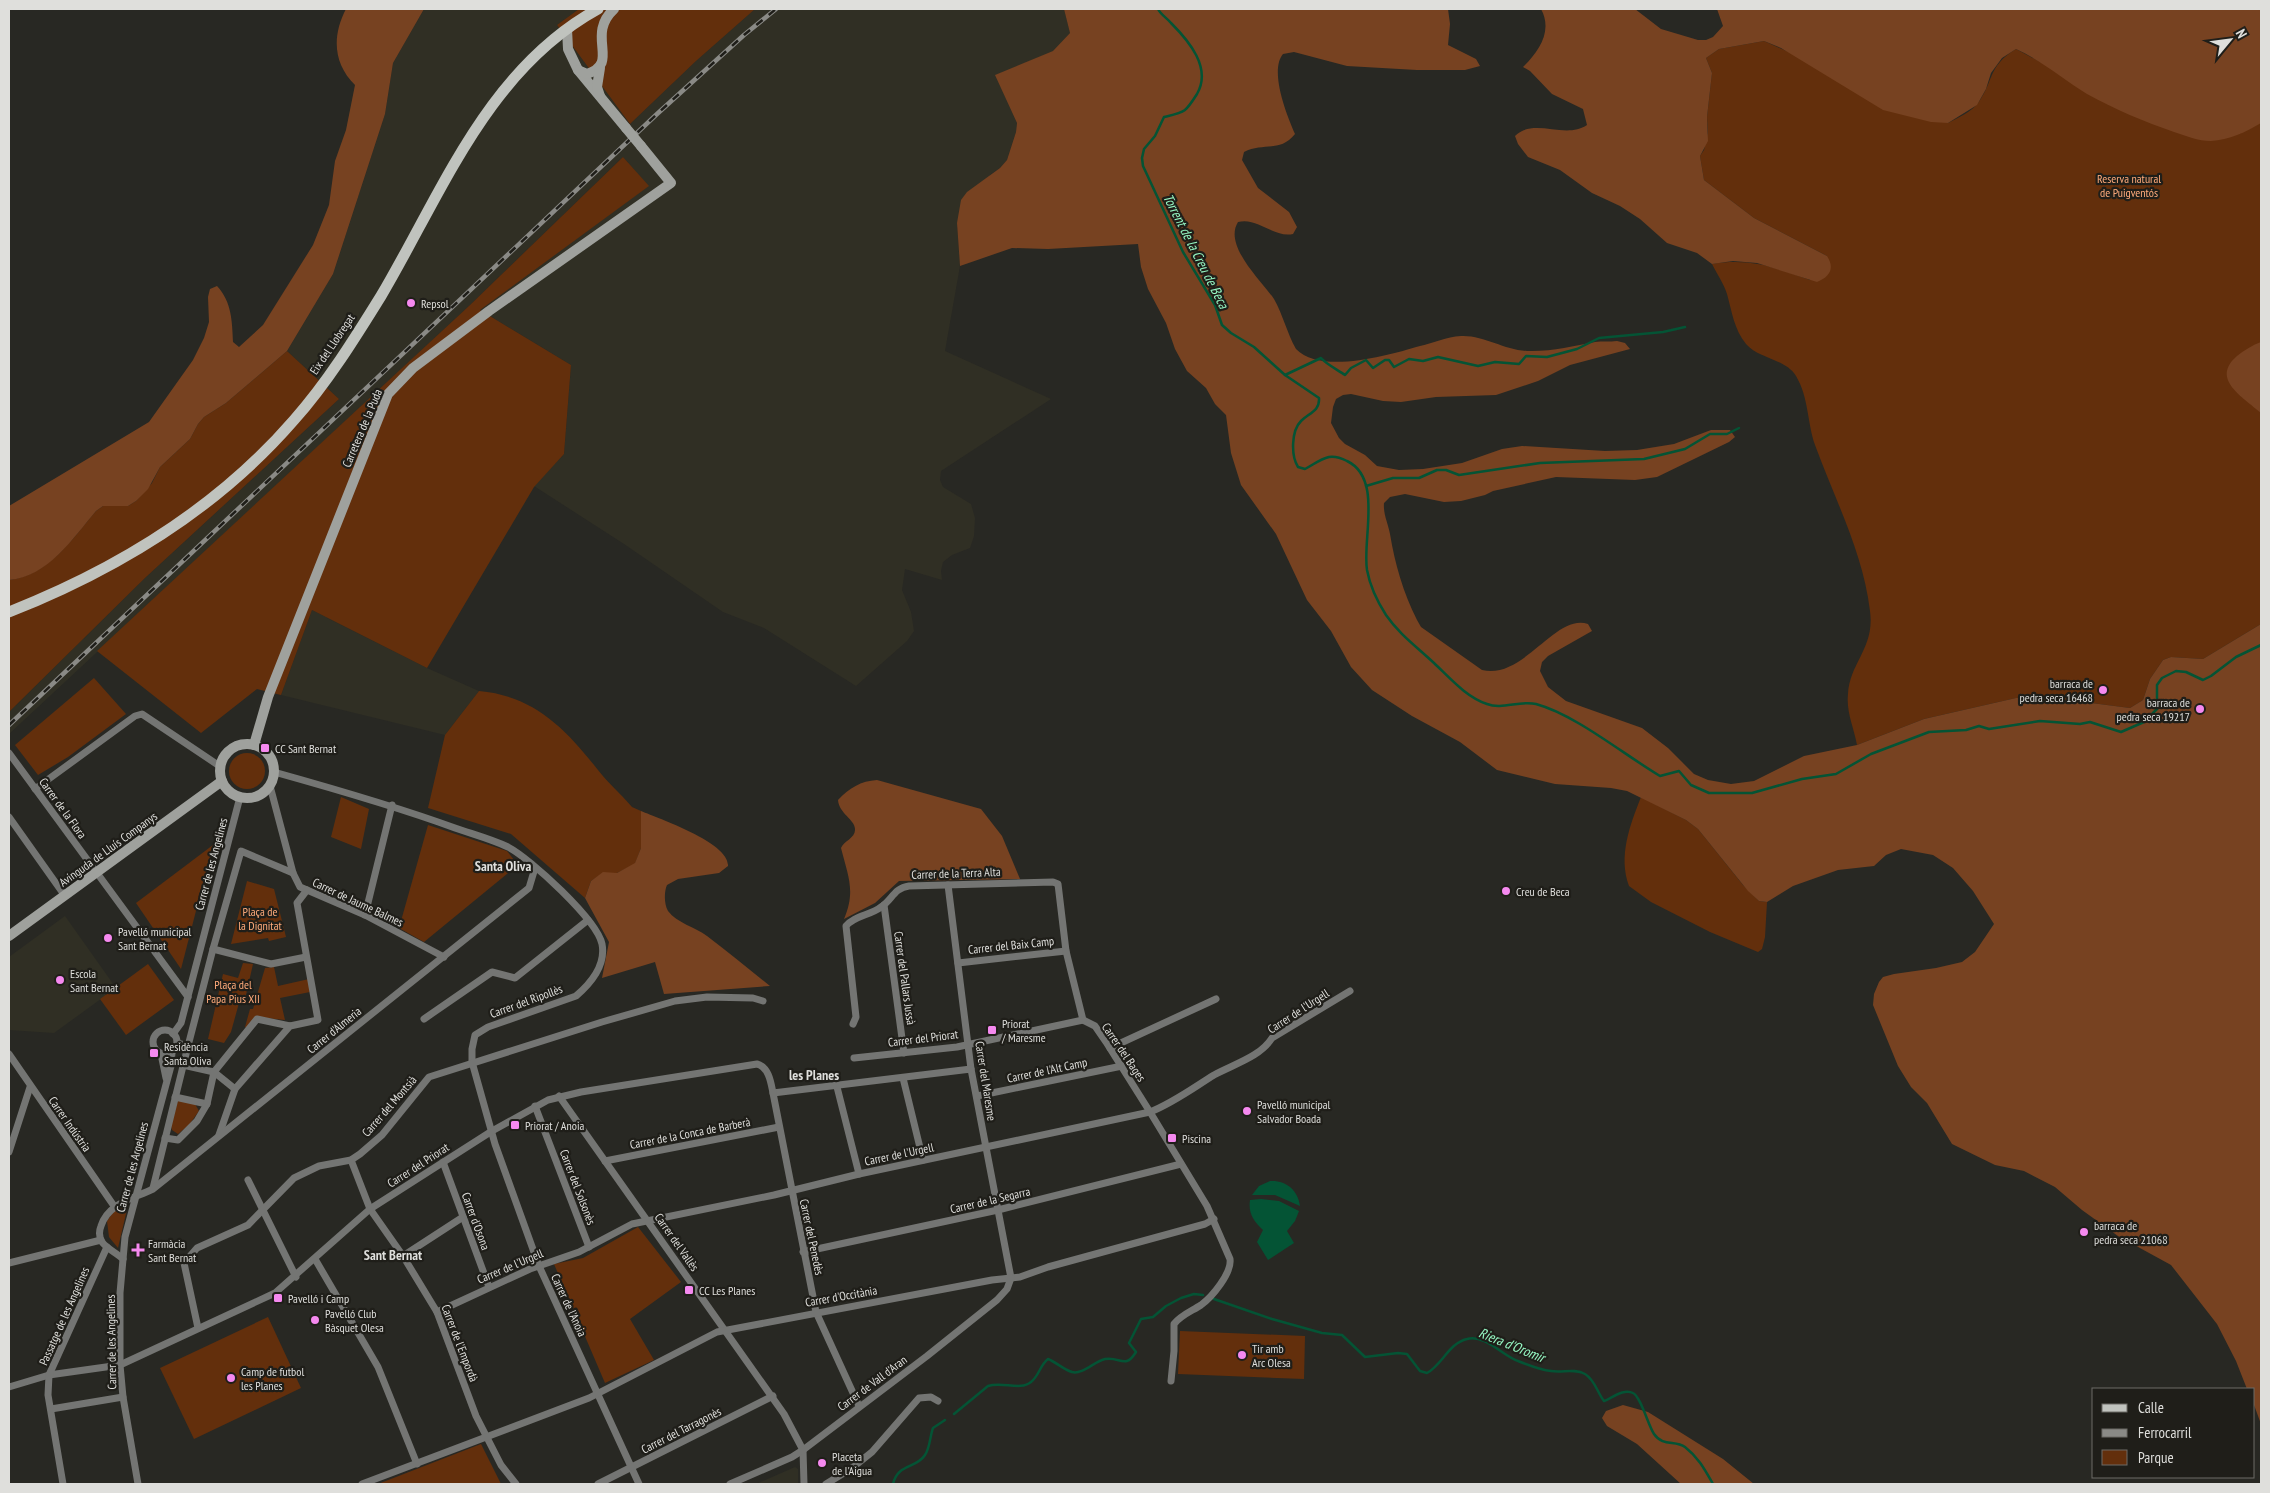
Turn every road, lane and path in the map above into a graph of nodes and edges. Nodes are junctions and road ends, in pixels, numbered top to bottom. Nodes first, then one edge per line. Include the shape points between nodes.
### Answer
1 (598, 9) edge
2 (614, 9) edge
3 (567, 29) junction
4 (600, 68) junction
5 (578, 70) junction
6 (600, 97) junction
7 (9, 612) edge
8 (254, 745) junction
9 (9, 753) edge
10 (221, 767) junction
11 (274, 772) junction
12 (222, 781) junction
13 (270, 786) junction
14 (35, 789) junction
15 (240, 797) junction
16 (392, 805) junction
17 (9, 817) edge
18 (241, 851) joint
19 (535, 868) junction
20 (96, 873) junction
21 (293, 873) junction
22 (1058, 884) joint
23 (948, 885) junction
24 (307, 890) junction
25 (65, 896) junction
26 (884, 905) junction
27 (364, 915) junction
28 (588, 920) junction
29 (10, 934) edge
30 (213, 948) junction
31 (1066, 951) junction
32 (444, 956) junction
33 (306, 957) junction
34 (958, 963) junction
35 (1350, 991) dead end
36 (188, 997) junction
37 (1216, 999) dead end
38 (763, 1001) dead end
39 (424, 1020) dead end
40 (1083, 1020) junction
41 (853, 1024) dead end
42 (290, 1026) junction
43 (173, 1034) junction
44 (177, 1043) junction
45 (968, 1043) junction
46 (188, 1046) junction
47 (1110, 1048) junction
48 (172, 1052) junction
49 (904, 1053) junction
50 (9, 1054) edge
51 (161, 1054) junction
52 (854, 1058) dead end
53 (472, 1062) junction
54 (183, 1066) junction
55 (763, 1066) joint
56 (1122, 1066) junction
57 (971, 1069) junction
58 (214, 1072) junction
59 (903, 1078) junction
60 (167, 1082) junction
61 (837, 1086) junction
62 (30, 1087) junction
63 (235, 1089) junction
64 (773, 1093) junction
65 (559, 1096) junction
66 (977, 1096) junction
67 (176, 1097) junction
68 (207, 1104) junction
69 (535, 1106) junction
70 (1150, 1112) junction
71 (779, 1127) junction
72 (492, 1131) junction
73 (219, 1136) junction
74 (165, 1138) junction
75 (986, 1147) junction
76 (9, 1152) edge
77 (351, 1160) junction
78 (923, 1160) junction
79 (605, 1161) junction
80 (443, 1162) junction
81 (1181, 1164) junction
82 (859, 1174) junction
83 (248, 1180) dead end
84 (153, 1189) junction
85 (791, 1191) junction
86 (135, 1198) junction
87 (114, 1206) junction
88 (370, 1209) junction
89 (998, 1210) junction
90 (262, 1212) junction
91 (462, 1217) junction
92 (1214, 1219) junction
93 (647, 1220) junction
94 (101, 1240) junction
95 (107, 1247) junction
96 (589, 1247) junction
97 (803, 1252) junction
98 (403, 1256) junction
99 (123, 1259) junction
100 (316, 1259) junction
101 (9, 1263) edge
102 (539, 1266) junction
103 (296, 1276) junction
104 (1011, 1278) junction
105 (489, 1287) junction
106 (437, 1312) junction
107 (816, 1312) junction
108 (198, 1328) junction
109 (726, 1330) junction
110 (120, 1365) junction
111 (49, 1375) junction
112 (1170, 1381) dead end
113 (9, 1387) edge
114 (598, 1394) junction
115 (773, 1396) junction
116 (123, 1397) junction
117 (938, 1401) dead end
118 (859, 1406) junction
119 (50, 1409) junction
120 (486, 1438) junction
121 (803, 1450) junction
122 (417, 1464) junction
123 (631, 1468) junction
124 (63, 1484) edge
125 (138, 1484) edge
126 (362, 1484) edge
127 (516, 1484) edge
128 (598, 1484) edge
129 (639, 1484) edge
130 (730, 1484) edge
131 (804, 1484) edge
132 (826, 1484) edge

1 - 3 main road, Eix del Llobregat
2 - 4 street via 603,24 604,61
3 - 5 street via 568,50
3 - 7 main road, Eix del Llobregat via 522,70 486,113 467,140 380,297 327,377 276,440 212,499 125,559
4 - 5 street via 587,74
4 - 6 street via 597,86
5 - 6 street
6 - 8 street, Carretera de la Puda, bridge via 671,183 413,368 388,394 268,697
8 - 10 street via 239,745 232,749 226,754
8 - 11 street via 269,755
9 - 14 street, Carrer de la Flora
10 - 12 street
10 - 14 street via 142,714
11 - 13 street
11 - 16 street, Carrer del Ripollès
12 - 15 street
12 - 20 street, Avinguda de Lluís Companys
13 - 15 street via 257,796
13 - 21 street
14 - 20 street, Carrer de la Flora
15 - 36 street, Carrer de les Angelines
16 - 19 street, Carrer del Ripollès via 509,848
16 - 27 street
17 - 25 street
18 - 21 street, Carrer de Jaume Balmes
18 - 30 street, Carrer de les Angelines
19 - 28 street, Carrer del Ripollès
19 - 32 street, Carrer d'Almeria via 528,888
20 - 25 street, Avinguda de Lluís Companys
20 - 36 street, Carrer de la Flora
21 - 24 street, Carrer de Jaume Balmes via 300,887
22 - 23 street, Carrer de la Terra Alta
22 - 31 street, Carrer del Bages
23 - 26 street, Carrer de la Terra Alta via 903,886
23 - 34 street, Carrer del Maresme
24 - 27 street, Carrer de Jaume Balmes
24 - 33 street via 296,902
25 - 29 street, Avinguda de Lluís Companys
26 - 41 street, Carrer de la Terra Alta via 846,926 856,1017
26 - 49 street, Carrer del Pallars Jussà
27 - 32 street, Carrer de Jaume Balmes
28 - 39 street via 515,978 492,972
28 - 53 street, Carrer del Ripollès via 602,945 601,960 586,988 576,996 488,1027 475,1035
30 - 33 street via 272,964
30 - 46 street, Carrer de les Angelines
31 - 34 street, Carrer del Baix Camp
31 - 40 street, Carrer del Bages
32 - 73 street, Carrer d'Almeria
33 - 42 street via 318,1020
34 - 45 street, Carrer del Maresme
35 - 70 street, Carrer de l'Urgell via 1272,1038 1266,1047
36 - 43 street, Carrer de les Angelines via 181,1023
37 - 47 street
38 - 53 street, Carrer del Montsià via 707,997 675,1001
40 - 45 street, Carrer del Priorat
40 - 47 street, Carrer del Bages via 1095,1026
42 - 58 street via 257,1019
42 - 63 street
43 - 44 street
43 - 51 street via 163,1030 154,1036 154,1046
44 - 46 street
44 - 48 street
45 - 49 street, Carrer del Priorat
45 - 57 street, Carrer del Maresme
46 - 54 street, Carrer de les Angelines
47 - 56 street, Carrer del Bages
48 - 51 street
48 - 60 street, Carrer de les Argelines
49 - 52 street, Carrer del Priorat
50 - 62 street, Carrer Indústria
51 - 60 street, Carrer de les Argelines
53 - 72 street, Carrer del Ripollès
53 - 77 street, Carrer del Montsià via 429,1077 382,1134
54 - 58 street
54 - 67 street, Carrer de les Angelines
55 - 64 street, Carrer del Penedès
55 - 65 street, Carrer del Priorat via 758,1064
56 - 66 street, Carrer de l'Alt Camp
56 - 70 street, Carrer del Bages
57 - 59 street
57 - 66 street, Carrer del Maresme
58 - 63 street
58 - 68 street
59 - 61 street
59 - 78 street
60 - 86 street, Carrer de les Argelines
61 - 64 street
61 - 82 street
62 - 76 street
62 - 87 street, Carrer Indústria
63 - 73 street
64 - 71 street, Carrer del Penedès
65 - 69 street, Carrer del Priorat
65 - 79 street, Carrer del Vallès
66 - 75 street, Carrer del Maresme
67 - 68 street
67 - 74 street, Carrer de les Angelines
68 - 74 street via 178,1140
69 - 72 street, Carrer del Priorat
69 - 96 street, Carrer del Solsonès
70 - 75 street, Carrer de l'Urgell
70 - 81 street, Carrer del Bages
71 - 79 street, Carrer de la Conca de Barberà
71 - 85 street, Carrer del Penedès
72 - 80 street, Carrer del Priorat
72 - 102 street, Carrer de l'Anoia
73 - 84 street, Carrer d'Almeria
74 - 84 street, Carrer de les Angelines
75 - 78 street, Carrer de l'Urgell
75 - 89 street, Carrer del Maresme
77 - 88 street, Carrer de l'Empordà
77 - 90 street, Carrer del Montsià via 319,1166 294,1178
78 - 82 street, Carrer de l'Urgell
79 - 93 street, Carrer del Vallès
80 - 88 street, Carrer del Priorat
80 - 91 street, Carrer d'Osona
81 - 89 street, Carrer de la Segarra
81 - 92 street, Carrer del Bages
82 - 85 street, Carrer de l'Urgell
83 - 90 street
84 - 86 street, Carrer d'Almeria
85 - 93 street, Carrer de l'Urgell
85 - 97 street, Carrer del Penedès
86 - 87 street, Carrer d'Almeria
86 - 99 street, Carrer de les Argelines
87 - 94 street via 103,1219
88 - 98 street, Carrer de l'Empordà
88 - 100 street, Carrer del Priorat
89 - 97 street, Carrer de la Segarra
89 - 104 street, Carrer del Maresme
90 - 103 street
90 - 108 street, Carrer del Montsià via 248,1225 197,1248 184,1263
91 - 98 street
91 - 105 street, Carrer d'Osona
92 - 104 street, Carrer d'Occitània
92 - 112 street, Carrer del Bages via 1230,1266 1227,1276 1205,1302 1174,1324
93 - 96 street, Carrer de l'Urgell via 632,1224
93 - 109 street, Carrer del Vallès
94 - 95 street
94 - 101 street
95 - 99 street
95 - 111 street, Passatge de les Angelines
96 - 102 street, Carrer de l'Urgell
97 - 107 street, Carrer del Penedès
98 - 106 street, Carrer de l'Empordà
99 - 110 street, Carrer de les Angelines
100 - 103 street, Carrer del Priorat
100 - 122 street via 378,1367
102 - 105 street, Carrer de l'Urgell
102 - 114 street, Carrer de l'Anoia
103 - 108 street, Carrer del Priorat via 275,1293
104 - 107 street, Carrer d'Occitània
104 - 118 street, Carrer de Vall d'Aran via 1007,1289 997,1300
105 - 106 street, Carrer de l'Urgell
106 - 120 street, Carrer de l'Empordà
107 - 109 street, Carrer d'Occitània
107 - 118 street, Carrer del Penedès
108 - 110 street, Carrer del Priorat
109 - 114 street, Carrer d'Occitània
109 - 115 street, Carrer del Vallès
110 - 111 street, Carrer del Priorat
110 - 116 street, Carrer de les Angelines
111 - 113 street, Carrer del Priorat
111 - 119 street, Passatge de les Angelines
114 - 120 street, Carrer d'Occitània
114 - 123 street, Carrer de l'Anoia
115 - 121 street, Carrer del Vallès
115 - 123 street, Carrer del Tarragonès
116 - 119 street
116 - 125 street, Carrer de les Angelines
117 - 132 street via 931,1397 919,1398 872,1452
118 - 121 street, Carrer de Vall d'Aran
119 - 124 street, Passatge de les Angelines
120 - 122 street, Carrer d'Occitània
120 - 127 street, Carrer de l'Empordà via 501,1466
121 - 130 street, Carrer de Vall d'Aran
121 - 131 street, Carrer del Vallès
122 - 126 street, Carrer d'Occitània
123 - 128 street, Carrer del Tarragonès
123 - 129 street, Carrer de l'Anoia

